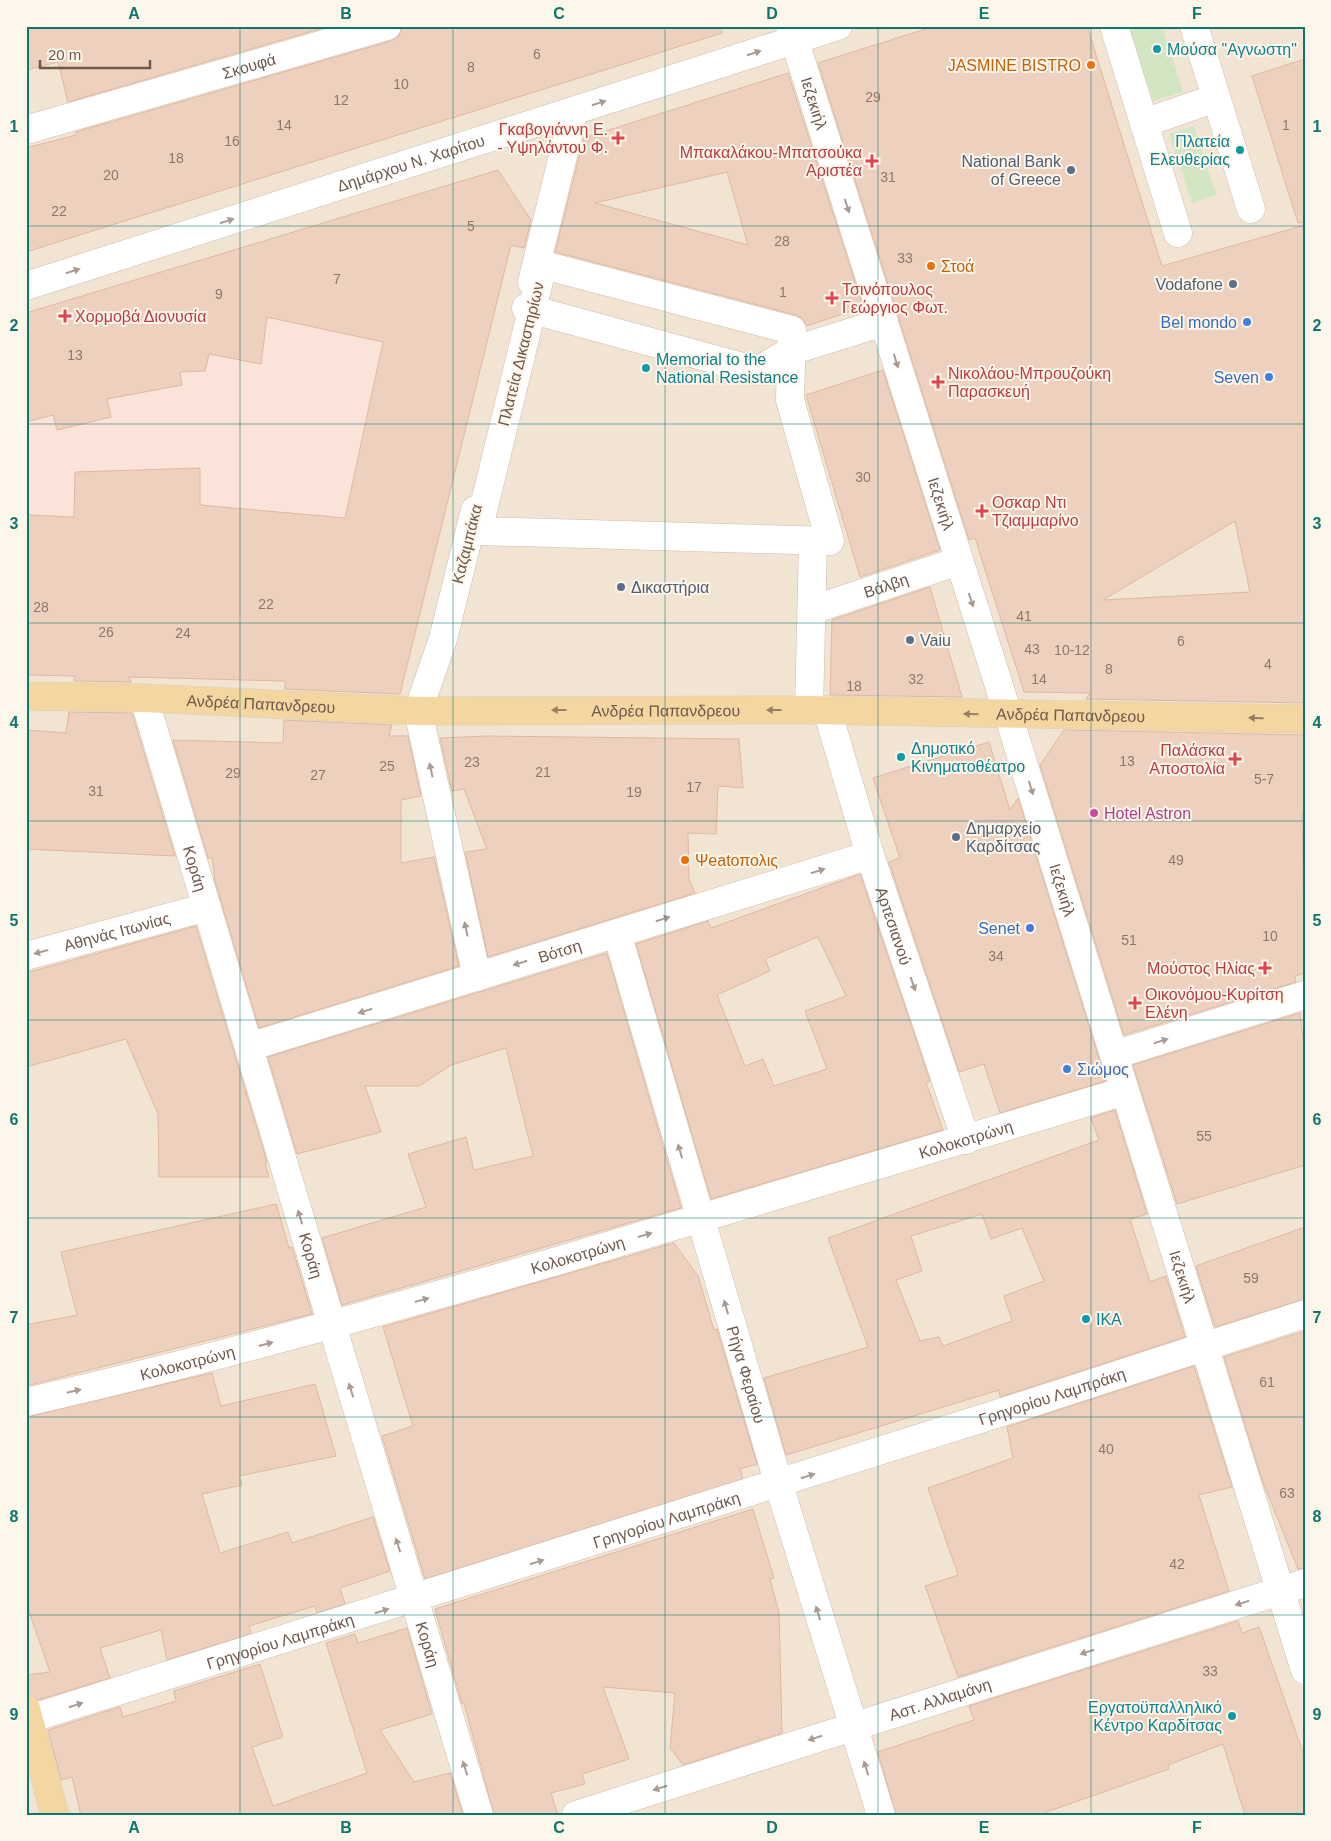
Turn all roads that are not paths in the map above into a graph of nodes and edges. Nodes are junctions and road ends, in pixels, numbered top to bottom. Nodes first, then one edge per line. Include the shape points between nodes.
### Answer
1 (387, 26) edge
2 (838, 26) edge
3 (1114, 26) edge
4 (1194, 26) edge
5 (792, 33) edge
6 (1216, 98) junction
7 (574, 111) junction
8 (1144, 124) junction
9 (26, 130) edge
10 (1250, 209) dead end
11 (1178, 233) dead end
12 (26, 286) edge
13 (529, 309) junction
14 (884, 322) junction
15 (791, 351) junction
16 (813, 541) junction
17 (959, 561) junction
18 (812, 610) junction
19 (26, 696) edge
20 (144, 698) junction
21 (818, 710) junction
22 (418, 711) junction
23 (1008, 714) junction
24 (1305, 719) edge
25 (870, 855) junction
26 (207, 908) junction
27 (617, 934) junction
28 (26, 956) edge
29 (476, 977) junction
30 (1305, 995) edge
31 (249, 1047) junction
32 (1114, 1055) junction
33 (1125, 1091) junction
34 (966, 1140) junction
35 (700, 1219) junction
36 (1305, 1314) edge
37 (332, 1326) junction
38 (1204, 1347) junction
39 (26, 1402) edge
40 (779, 1485) junction
41 (1293, 1587) edge
42 (414, 1601) junction
43 (1305, 1670) edge
44 (27, 1716) edge
45 (853, 1726) junction
46 (54, 1815) edge
47 (479, 1815) edge
48 (576, 1815) edge
49 (881, 1815) edge

1 - 9 street, Σκουφά
2 - 5 street, Δημάρχου Ν. Χαρίτου
3 - 8 street
4 - 6 street
7 -> 5 street, Δημάρχου Ν. Χαρίτου
5 -> 14 street, Ιεζεκιήλ
6 - 8 street
6 - 10 street
12 -> 7 street, Δημάρχου Ν. Χαρίτου
7 - 13 street, Καζαμπάκα
8 - 11 street
13 - 15 street via 757,371
13 - 15 street, Πλατεία Δικαστηρίων via 543,265 792,330
13 - 16 street, Πλατεία Δικαστηρίων via 478,532
13 - 22 street, Καζαμπάκα via 443,639
14 - 15 street
14 -> 17 street, Ιεζεκιήλ
15 - 16 street, Πλατεία Δικαστηρίων via 790,400 830,542
16 - 18 street, Αρτεσιανού
17 - 18 street, Βάλβη
17 -> 23 street, Ιεζεκιήλ
18 - 21 street, Αρτεσιανού
19 - 20 main road, Ανδρέα Παπανδρεου
20 - 22 main road, Ανδρέα Παπανδρεου
20 - 26 street, Κοράη
21 -> 22 main road, Ανδρέα Παπανδρεου
23 -> 21 main road, Ανδρέα Παπανδρεου
21 - 25 street, Αρτεσιανού
29 -> 22 street
24 -> 23 main road, Ανδρέα Παπανδρεου
23 -> 32 street, Ιεζεκιήλ
27 -> 25 street, Βότση
25 -> 34 street, Αρτεσιανού
26 -> 28 street, Αθηνάς Ιτωνίας
26 - 31 street, Κοράη
27 -> 29 street, Βότση
35 -> 27 street, Ρήγα Φεραίου
29 -> 31 street, Βότση
32 -> 30 street
37 -> 31 street, Κοράη
32 - 33 street, Ιεζεκιήλ
33 - 34 street, Κολοκοτρώνη
33 - 38 street, Ιεζεκιήλ
34 - 35 street, Κολοκοτρώνη
37 -> 35 street, Κολοκοτρώνη
40 -> 35 street, Ρήγα Φεραίου
36 - 38 street, Γρηγορίου Λαμπράκη
39 -> 37 street, Κολοκοτρώνη
42 -> 37 street, Κοράη
40 -> 38 street, Γρηγορίου Λαμπράκη
38 - 41 street, Ιεζεκιήλ
42 -> 40 street, Γρηγορίου Λαμπράκη
45 -> 40 street, Ρήγα Φεραίου
41 - 43 street, Ιεζεκιήλ
41 -> 45 street, Αστ. Αλλαμάνη
44 -> 42 street, Γρηγορίου Λαμπράκη
47 -> 42 street, Κοράη
44 - 46 main road
45 -> 48 street, Αστ. Αλλαμάνη
49 -> 45 street, Ρήγα Φεραίου

